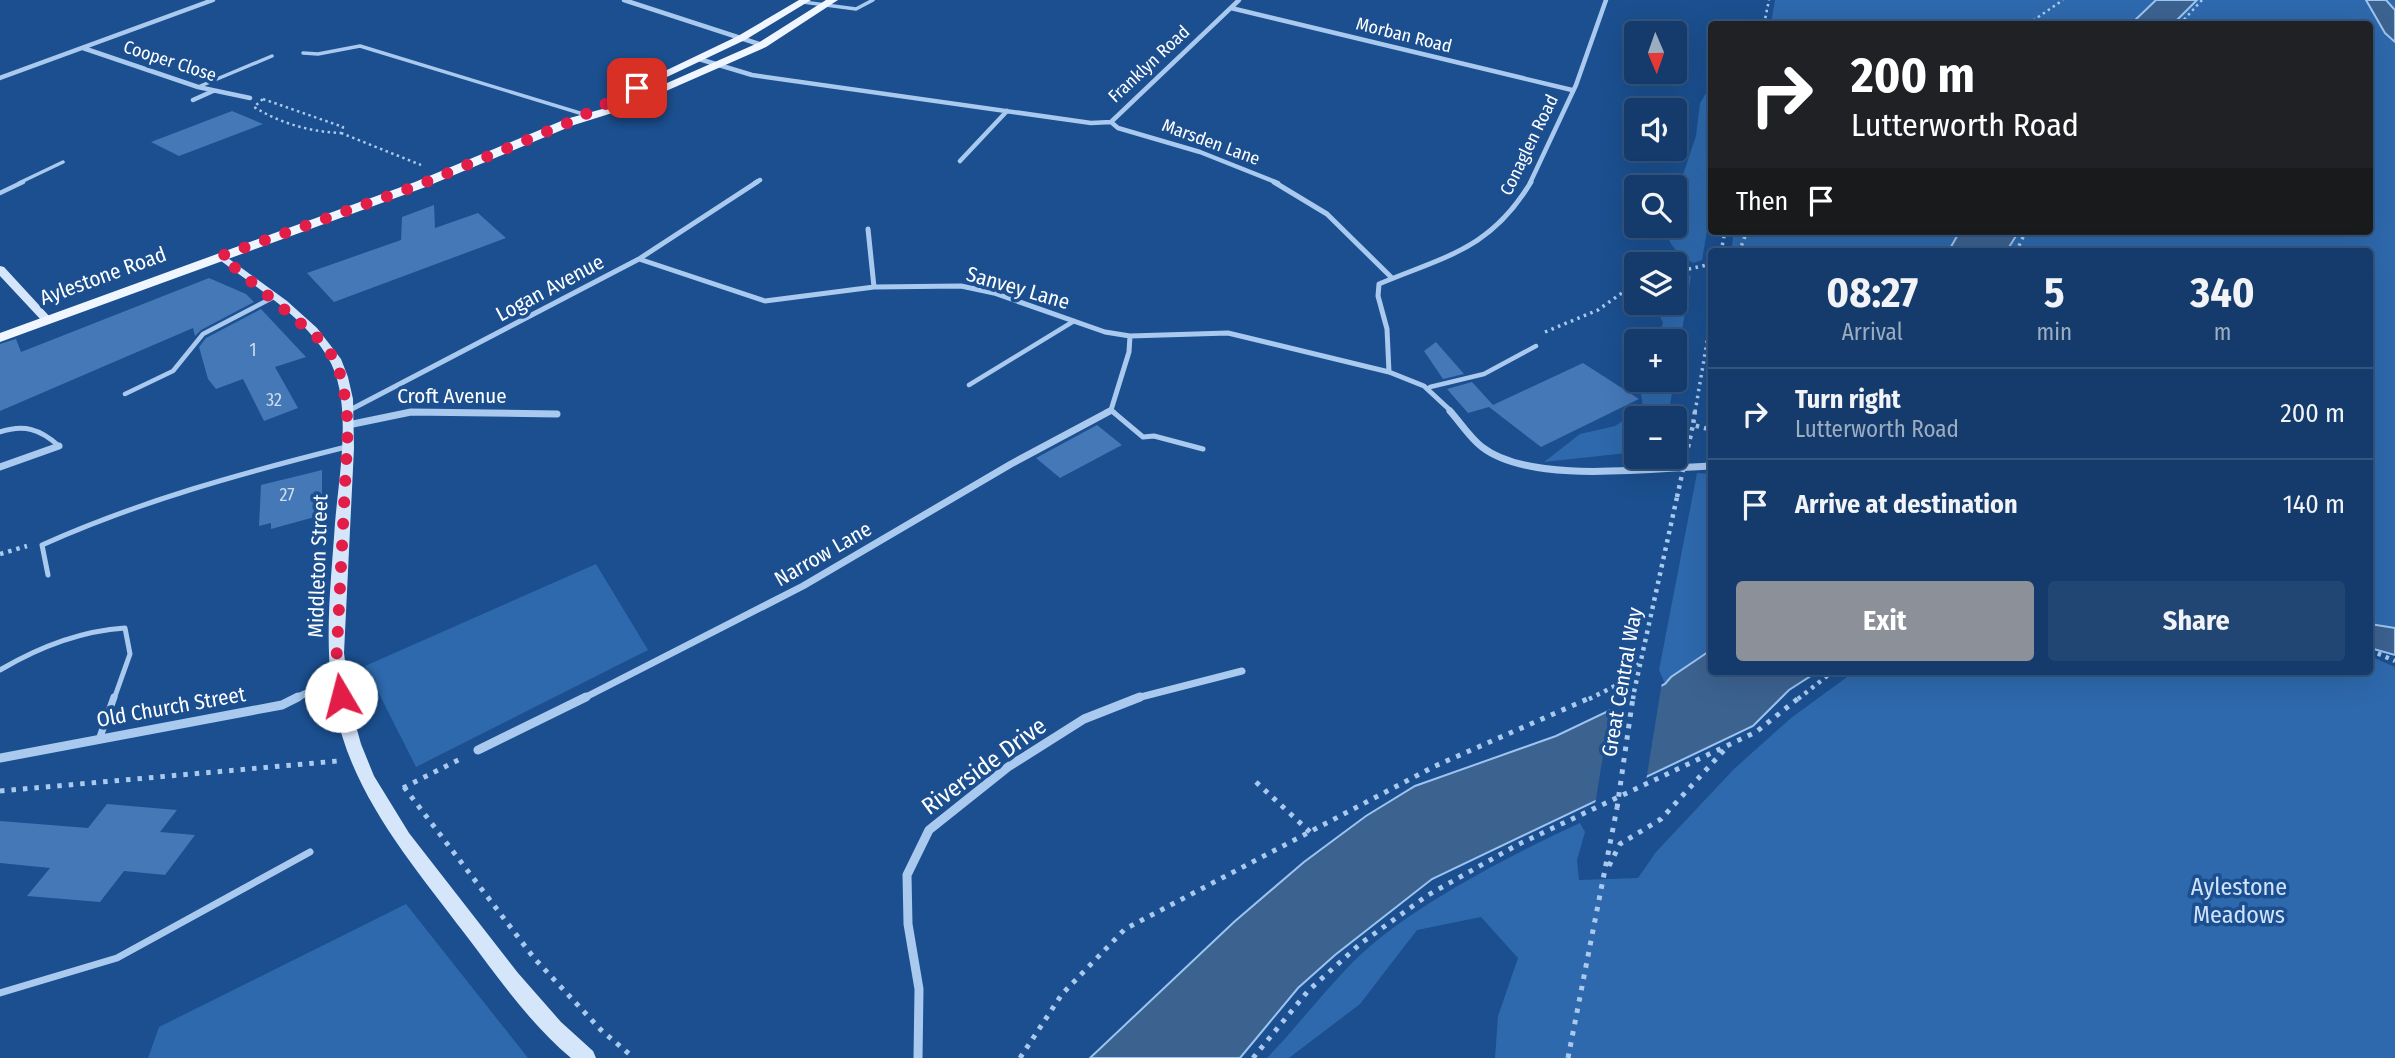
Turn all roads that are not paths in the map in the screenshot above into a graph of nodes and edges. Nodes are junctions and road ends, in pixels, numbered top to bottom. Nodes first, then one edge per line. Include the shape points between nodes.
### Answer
1 (213, 0) edge
2 (624, 0) edge
3 (873, 0) edge
4 (1239, 0) edge
5 (1606, 0) edge
6 (805, 1) edge
7 (829, 2) edge
8 (1231, 8) junction
9 (743, 38) junction
10 (762, 45) junction
11 (82, 47) junction
12 (303, 53) dead end
13 (272, 55) dead end
14 (699, 59) junction
15 (718, 66) junction
16 (0, 78) edge
17 (198, 87) junction
18 (637, 88) junction
19 (1572, 90) junction
20 (214, 91) junction
21 (652, 94) junction
22 (250, 98) dead end
23 (193, 100) dead end
24 (1007, 111) junction
25 (583, 114) junction
26 (570, 122) junction
27 (1111, 122) junction
28 (63, 162) dead end
29 (960, 162) dead end
30 (760, 180) dead end
31 (0, 193) edge
32 (868, 229) dead end
33 (221, 256) junction
34 (639, 259) junction
35 (0, 269) edge
36 (1392, 278) junction
37 (874, 288) junction
38 (272, 298) junction
39 (46, 319) junction
40 (1074, 321) junction
41 (1130, 336) junction
42 (0, 338) edge
43 (1536, 346) road end
44 (1389, 372) junction
45 (969, 385) dead end
46 (1430, 387) junction
47 (125, 394) dead end
48 (1111, 410) junction
49 (557, 414) dead end
50 (348, 418) junction
51 (0, 432) edge
52 (59, 446) joint
53 (346, 447) junction
54 (1203, 449) dead end
55 (1708, 466) edge
56 (0, 467) edge
57 (48, 575) dead end
58 (336, 668) junction
59 (0, 670) edge
60 (1242, 671) dead end
61 (100, 737) junction
62 (478, 750) road end
63 (0, 758) edge
64 (310, 852) dead end
65 (0, 993) edge
66 (586, 1058) edge
67 (918, 1058) edge

1 - 11 street
2 - 9 street
3 - 7 lane via 856,9
4 - 8 street, Franklyn Road
5 - 19 street, Conaglen Road
6 - 7 lane
6 - 9 main road
7 - 10 main road
8 - 19 street, Morban Road
8 - 27 street, Franklyn Road
9 - 10 street
9 - 14 main road
10 - 15 main road
11 - 16 street
11 - 17 street, Cooper Close
12 - 25 lane via 325,56 360,46
13 - 17 lane
14 - 15 street, Marsden Lane
14 - 18 main road
15 - 21 main road
15 - 24 street, Marsden Lane via 752,75
17 - 20 street, Cooper Close
18 - 21 main road
18 - 25 main road
19 - 36 street, Conaglen Road via 1523,195 1500,225 1460,251
20 - 22 street, Cooper Close
20 - 23 street
21 - 26 main road
24 - 27 street, Marsden Lane
24 - 29 street
25 - 26 main road
26 - 33 main road, Aylestone Road
27 - 36 street, Marsden Lane via 1248,169 1310,202
28 - 31 lane
30 - 34 street, Logan Avenue
32 - 37 street
33 - 38 street, Middleton Street
33 - 39 main road, Aylestone Road
34 - 37 street, Sanvey Lane via 765,301
34 - 50 street, Logan Avenue
35 - 39 street
36 - 44 street via 1378,288 1387,329
37 - 40 street, Sanvey Lane via 961,286
38 - 47 lane via 203,334 173,371
38 - 50 street, Middleton Street via 307,327 335,359
39 - 42 main road, Aylestone Road
40 - 41 street, Sanvey Lane
40 - 45 lane
41 - 44 street, Sanvey Lane via 1227,333
41 - 48 street
43 - 46 lane via 1484,373
44 - 46 street
46 - 55 street via 1483,449 1515,464 1547,470
48 - 54 lane via 1143,437
48 - 62 street, Narrow Lane via 740,620
49 - 50 street, Croft Avenue via 411,412
50 - 53 street, Middleton Street
51 - 52 lane via 18,425 46,432
52 - 56 street
53 - 57 lane via 188,487 84,524 42,545
53 - 58 street, Middleton Street
58 - 61 street, Old Church Street via 312,691 282,705
58 - 66 street, Middleton Street via 356,758 394,828 509,976
59 - 61 lane via 22,656 97,628 125,628 130,654
60 - 67 street, Riverside Drive via 1130,700 1084,719 1008,767 929,830 907,875 908,924 919,989
61 - 63 street, Old Church Street
64 - 65 lane via 117,958

